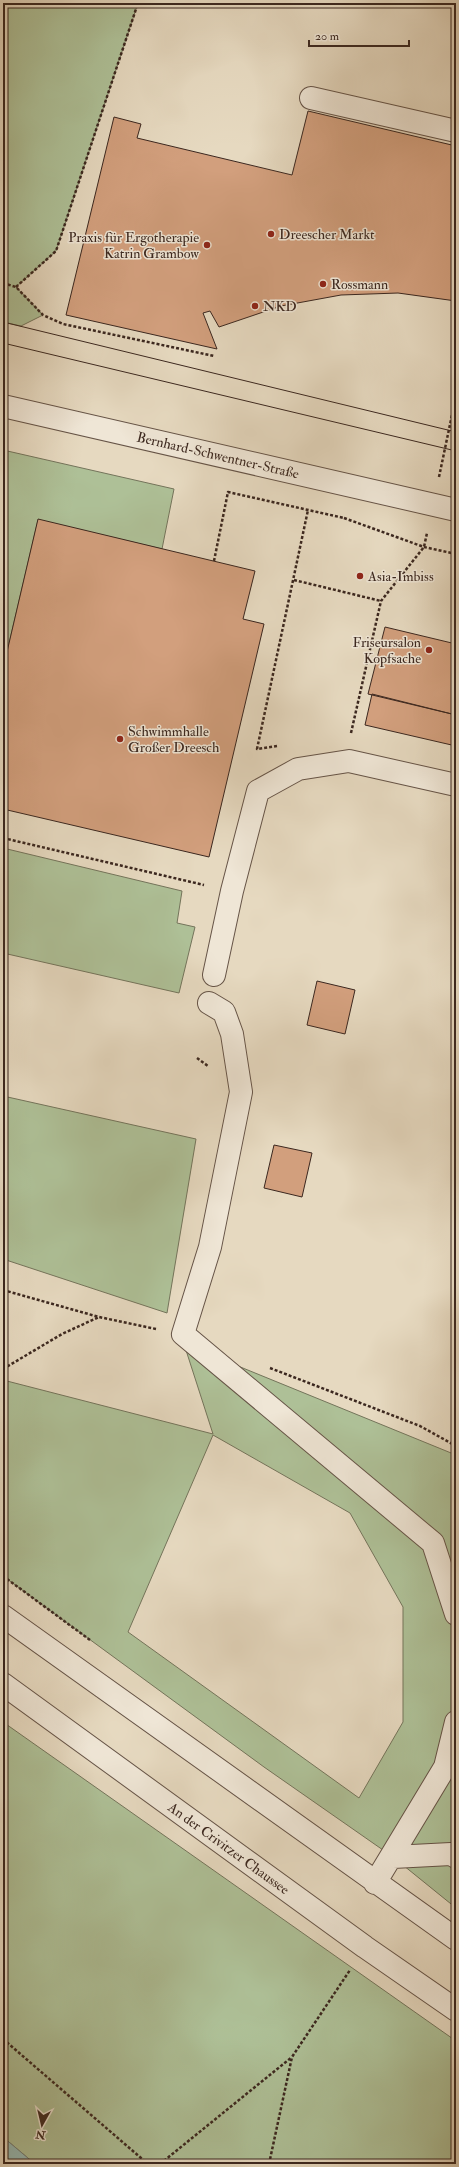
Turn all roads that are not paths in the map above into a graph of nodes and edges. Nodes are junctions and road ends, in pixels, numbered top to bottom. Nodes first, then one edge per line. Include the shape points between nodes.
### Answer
1 (311, 98) dead end
2 (456, 131) edge
3 (3, 406) edge
4 (456, 510) edge
5 (456, 785) edge
6 (214, 974) dead end
7 (209, 1003) dead end
8 (456, 1614) edge
9 (3, 1616) edge
10 (3, 1684) edge
11 (456, 1722) edge
12 (393, 1857) junction
13 (456, 1857) edge
14 (375, 1883) junction
15 (456, 1939) edge
16 (456, 2010) edge

1 - 2 street
3 - 4 street, Bernhard-Schwentner-Straße
5 - 6 street via 349,761 298,768 258,791
7 - 8 street via 224,1012 232,1034 241,1092 210,1247 183,1334 434,1543
9 - 14 street
10 - 16 street, An der Crivitzer Chaussee via 365,1947
11 - 12 street via 445,1768
12 - 13 street via 451,1854
12 - 14 street
14 - 15 street

